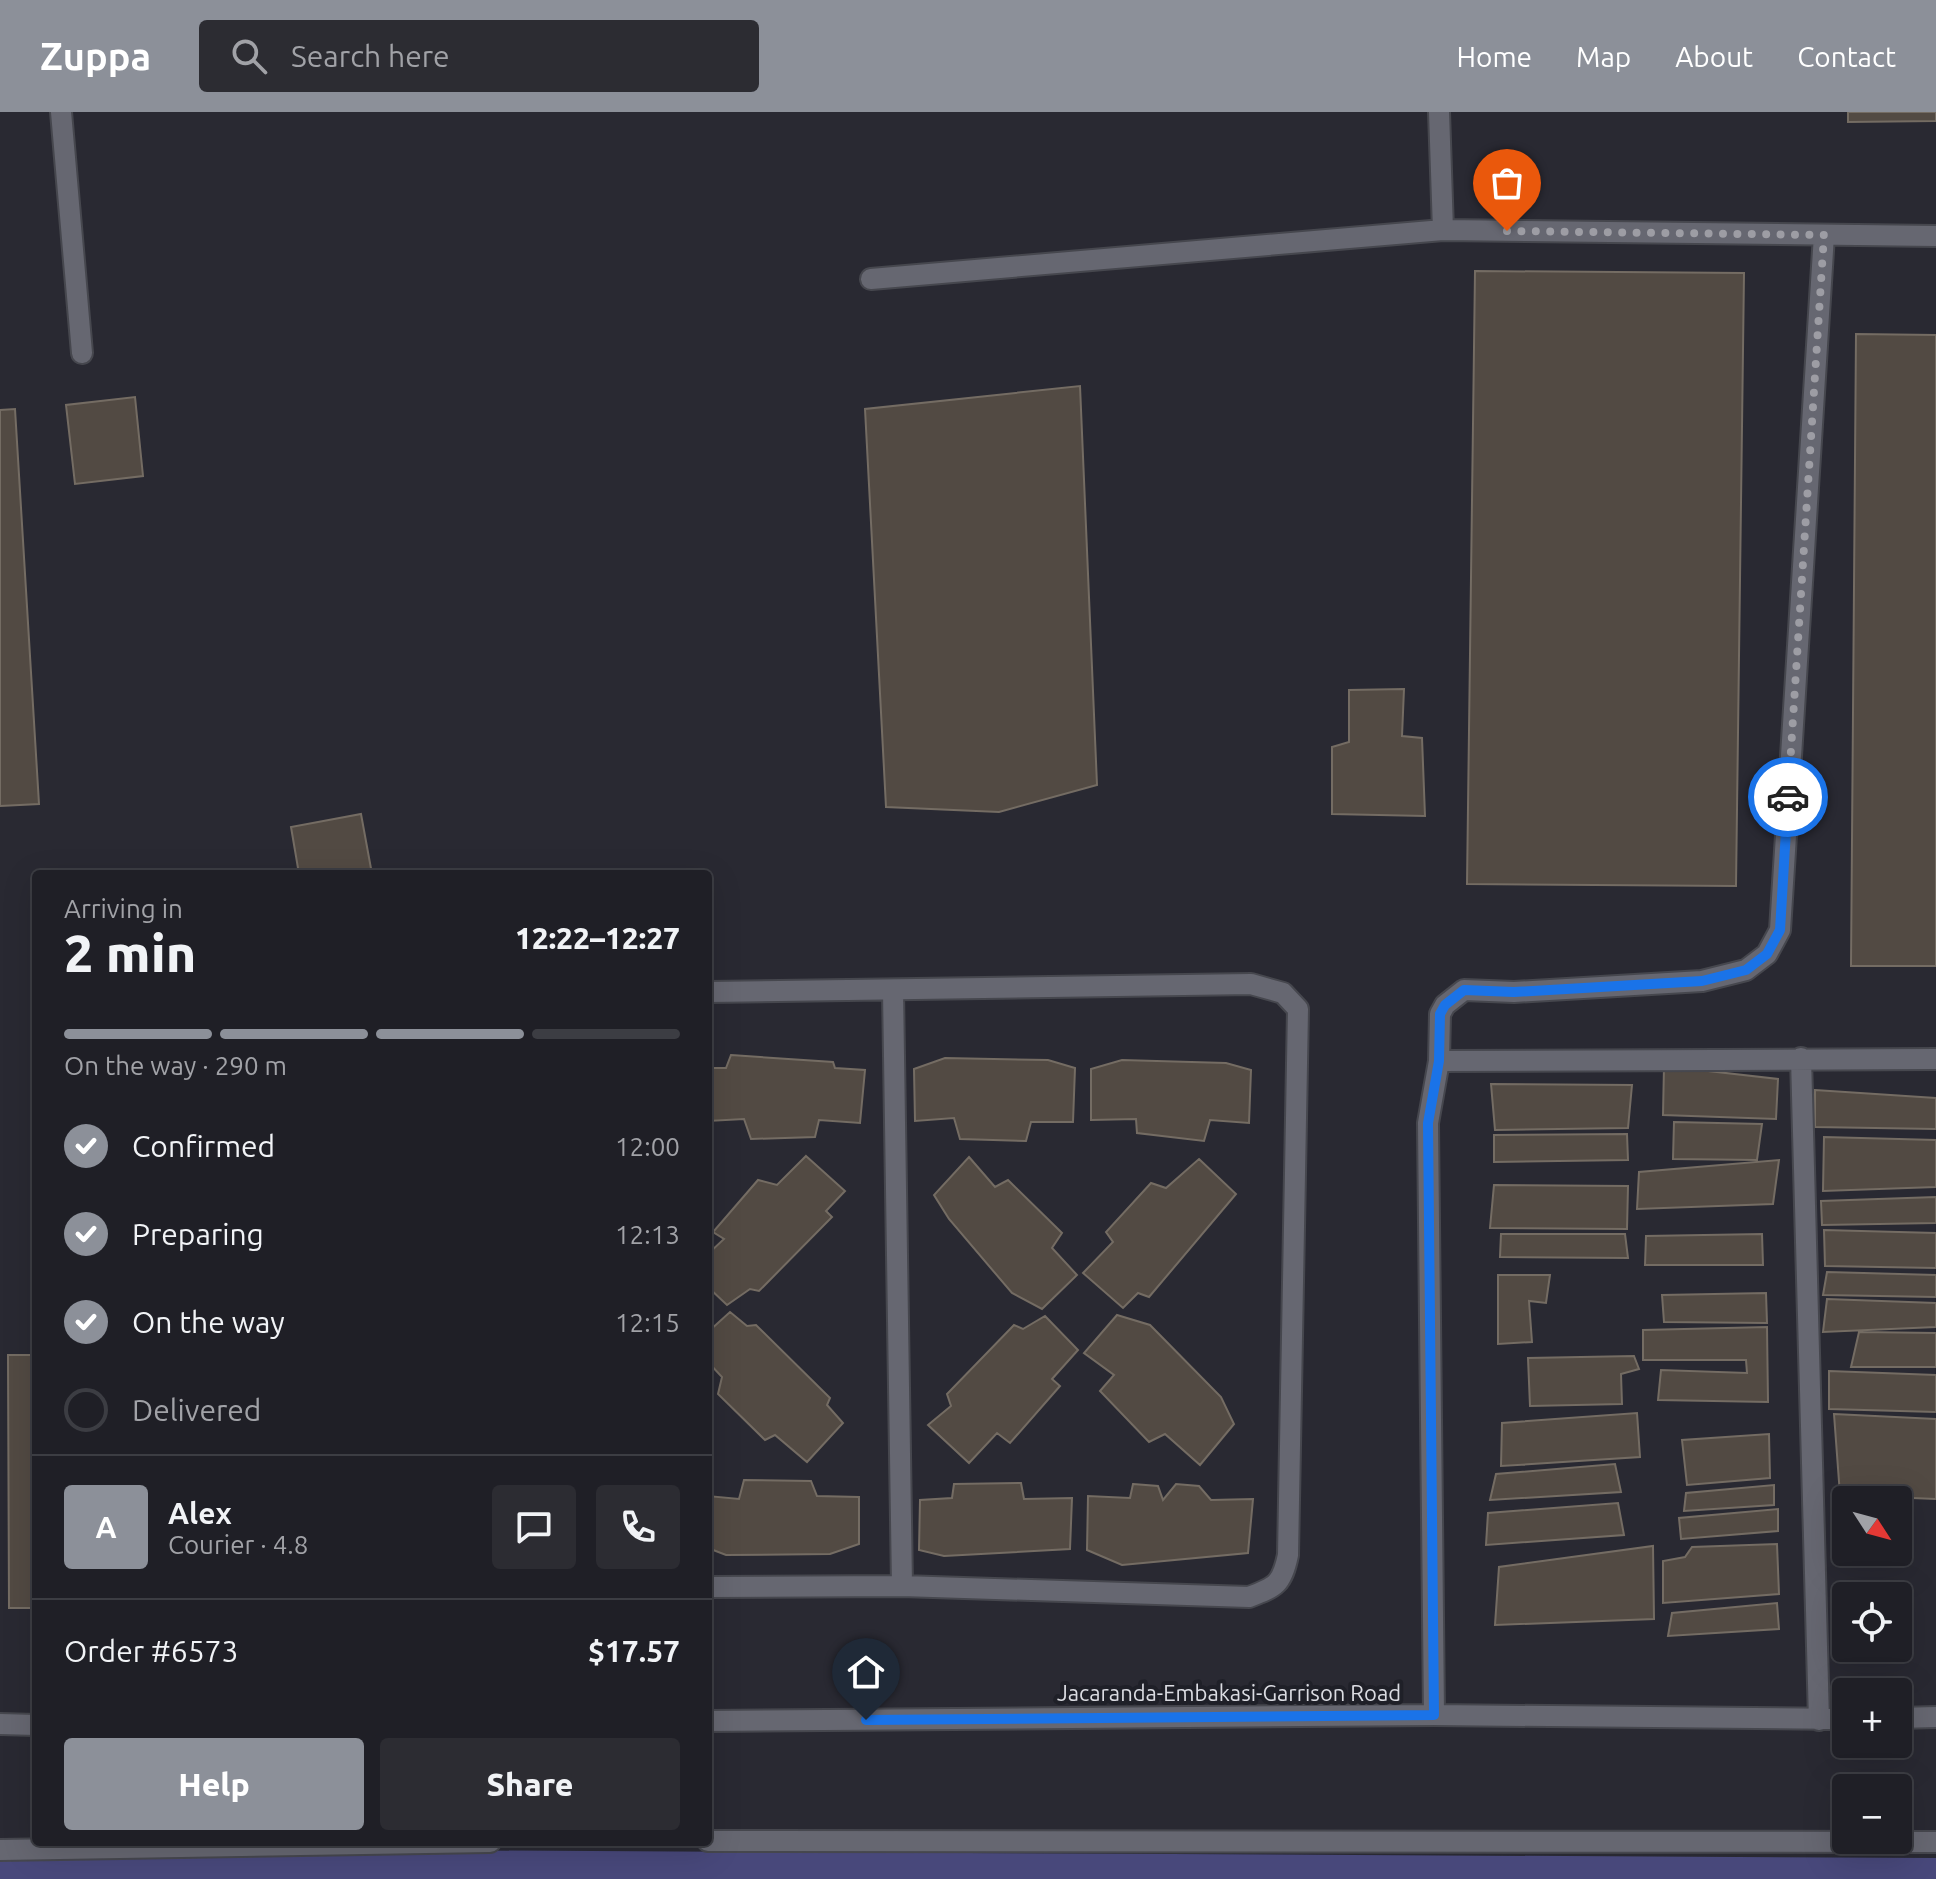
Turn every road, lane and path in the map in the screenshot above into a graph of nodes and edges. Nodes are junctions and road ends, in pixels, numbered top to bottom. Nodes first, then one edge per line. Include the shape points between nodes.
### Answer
1 (61, 112) edge
2 (1439, 112) edge
3 (1443, 230) junction
4 (1824, 235) junction
5 (1936, 236) edge
6 (871, 279) dead end
7 (82, 353) dead end
8 (893, 990) junction
9 (712, 992) edge
10 (1801, 1058) junction
11 (1936, 1059) edge
12 (1439, 1061) junction
13 (902, 1586) junction
14 (712, 1587) edge
15 (1434, 1715) junction
16 (1936, 1717) edge
17 (1912, 1718) edge
18 (1819, 1720) junction
19 (1832, 1720) edge
20 (712, 1721) edge
21 (0, 1724) edge
22 (32, 1725) edge
23 (712, 1841) edge
24 (1936, 1842) edge
25 (245, 1846) edge
26 (0, 1850) edge

1 - 7 street
2 - 3 street
3 - 4 street
3 - 6 street
4 - 5 street
4 - 12 street via 1780,930 1767,954 1746,970 1702,981 1464,990 1440,1014
8 - 9 street
8 - 13 street
8 - 13 street via 1251,984 1283,993 1298,1009 1288,1555 1283,1575 1272,1589 1249,1597
10 - 11 street
10 - 12 street
10 - 18 street
12 - 15 street via 1428,1123
13 - 14 street
15 - 18 street, Jacaranda-Embakasi-Garrison Road
15 - 20 street, Jacaranda-Embakasi-Garrison Road
16 - 17 street
18 - 19 street, Jacaranda-Embakasi-Garrison Road
21 - 22 street
23 - 24 street
25 - 26 street

